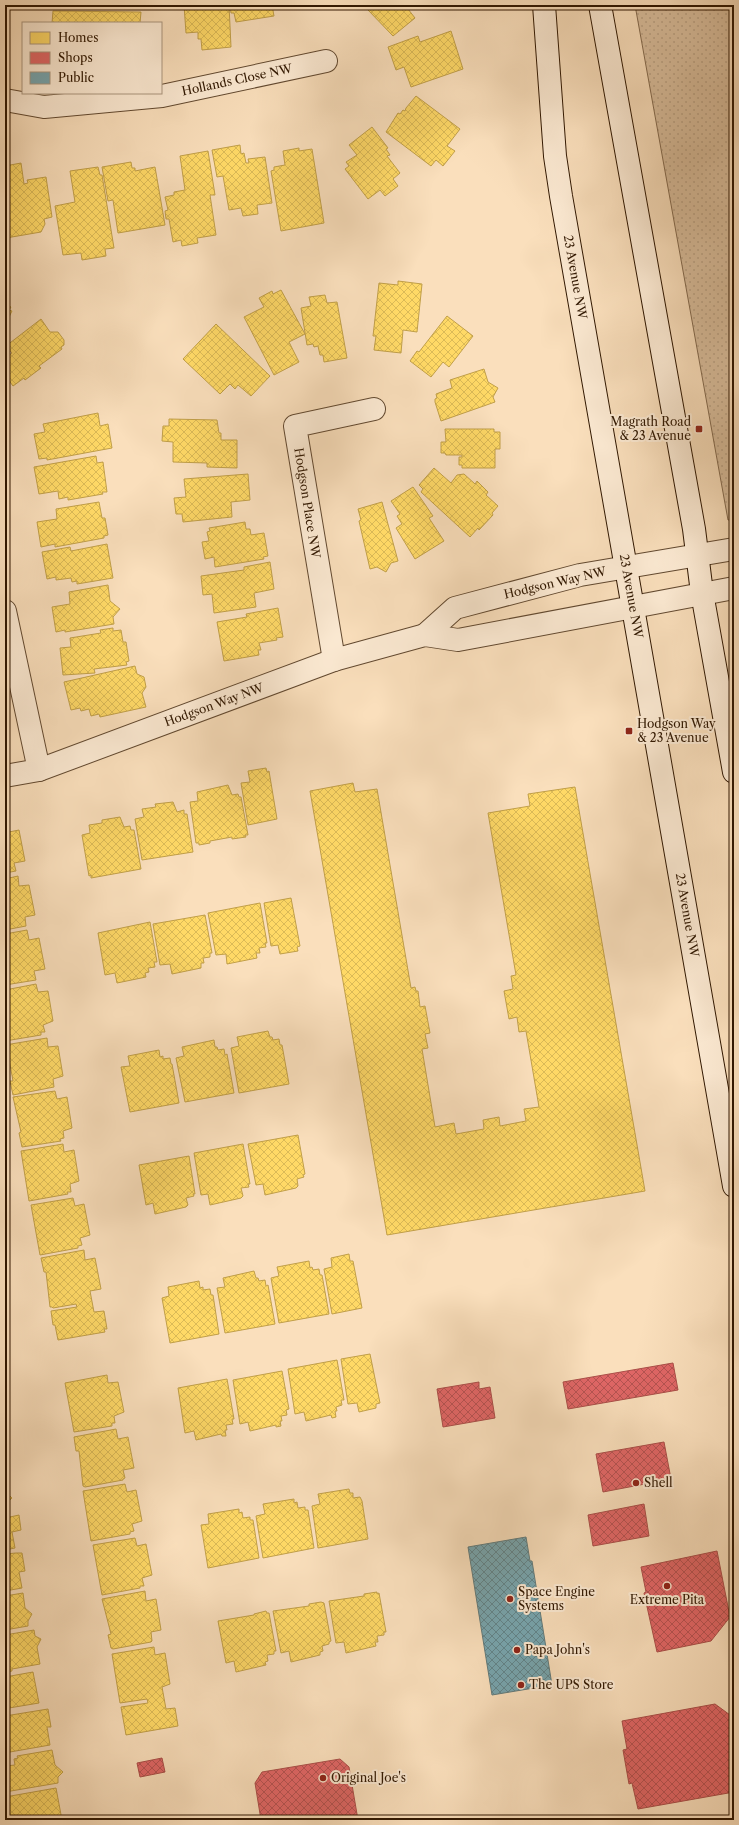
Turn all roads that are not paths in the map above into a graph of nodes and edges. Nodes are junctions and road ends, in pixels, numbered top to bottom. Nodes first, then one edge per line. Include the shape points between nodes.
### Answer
1 (544, 5) edge
2 (600, 5) edge
3 (326, 61) dead end
4 (5, 100) edge
5 (374, 409) dead end
6 (734, 550) edge
7 (697, 555) junction
8 (626, 567) junction
9 (734, 588) edge
10 (702, 593) junction
11 (632, 606) junction
12 (5, 611) edge
13 (424, 634) junction
14 (334, 660) junction
15 (39, 770) junction
16 (734, 772) edge
17 (5, 776) edge
18 (734, 1186) edge

1 - 8 main road, 23 Avenue NW via 559,188
2 - 7 main road
3 - 4 main road, Hollands Close NW via 162,96 44,107
5 - 14 main road, Hodgson Place NW via 295,426
6 - 7 main road, Hodgson Way NW
7 - 8 main road, Hodgson Way NW
7 - 10 main road
8 - 11 main road, 23 Avenue NW
8 - 13 main road, Hodgson Way NW via 580,575 455,608
9 - 10 main road, Hodgson Way NW
10 - 11 main road, Hodgson Way NW
10 - 16 main road
11 - 13 main road, Hodgson Way NW via 458,640
11 - 18 main road, 23 Avenue NW
12 - 15 main road
13 - 14 main road, Hodgson Way NW
14 - 15 main road, Hodgson Way NW
15 - 17 main road, Hodgson Way NW

